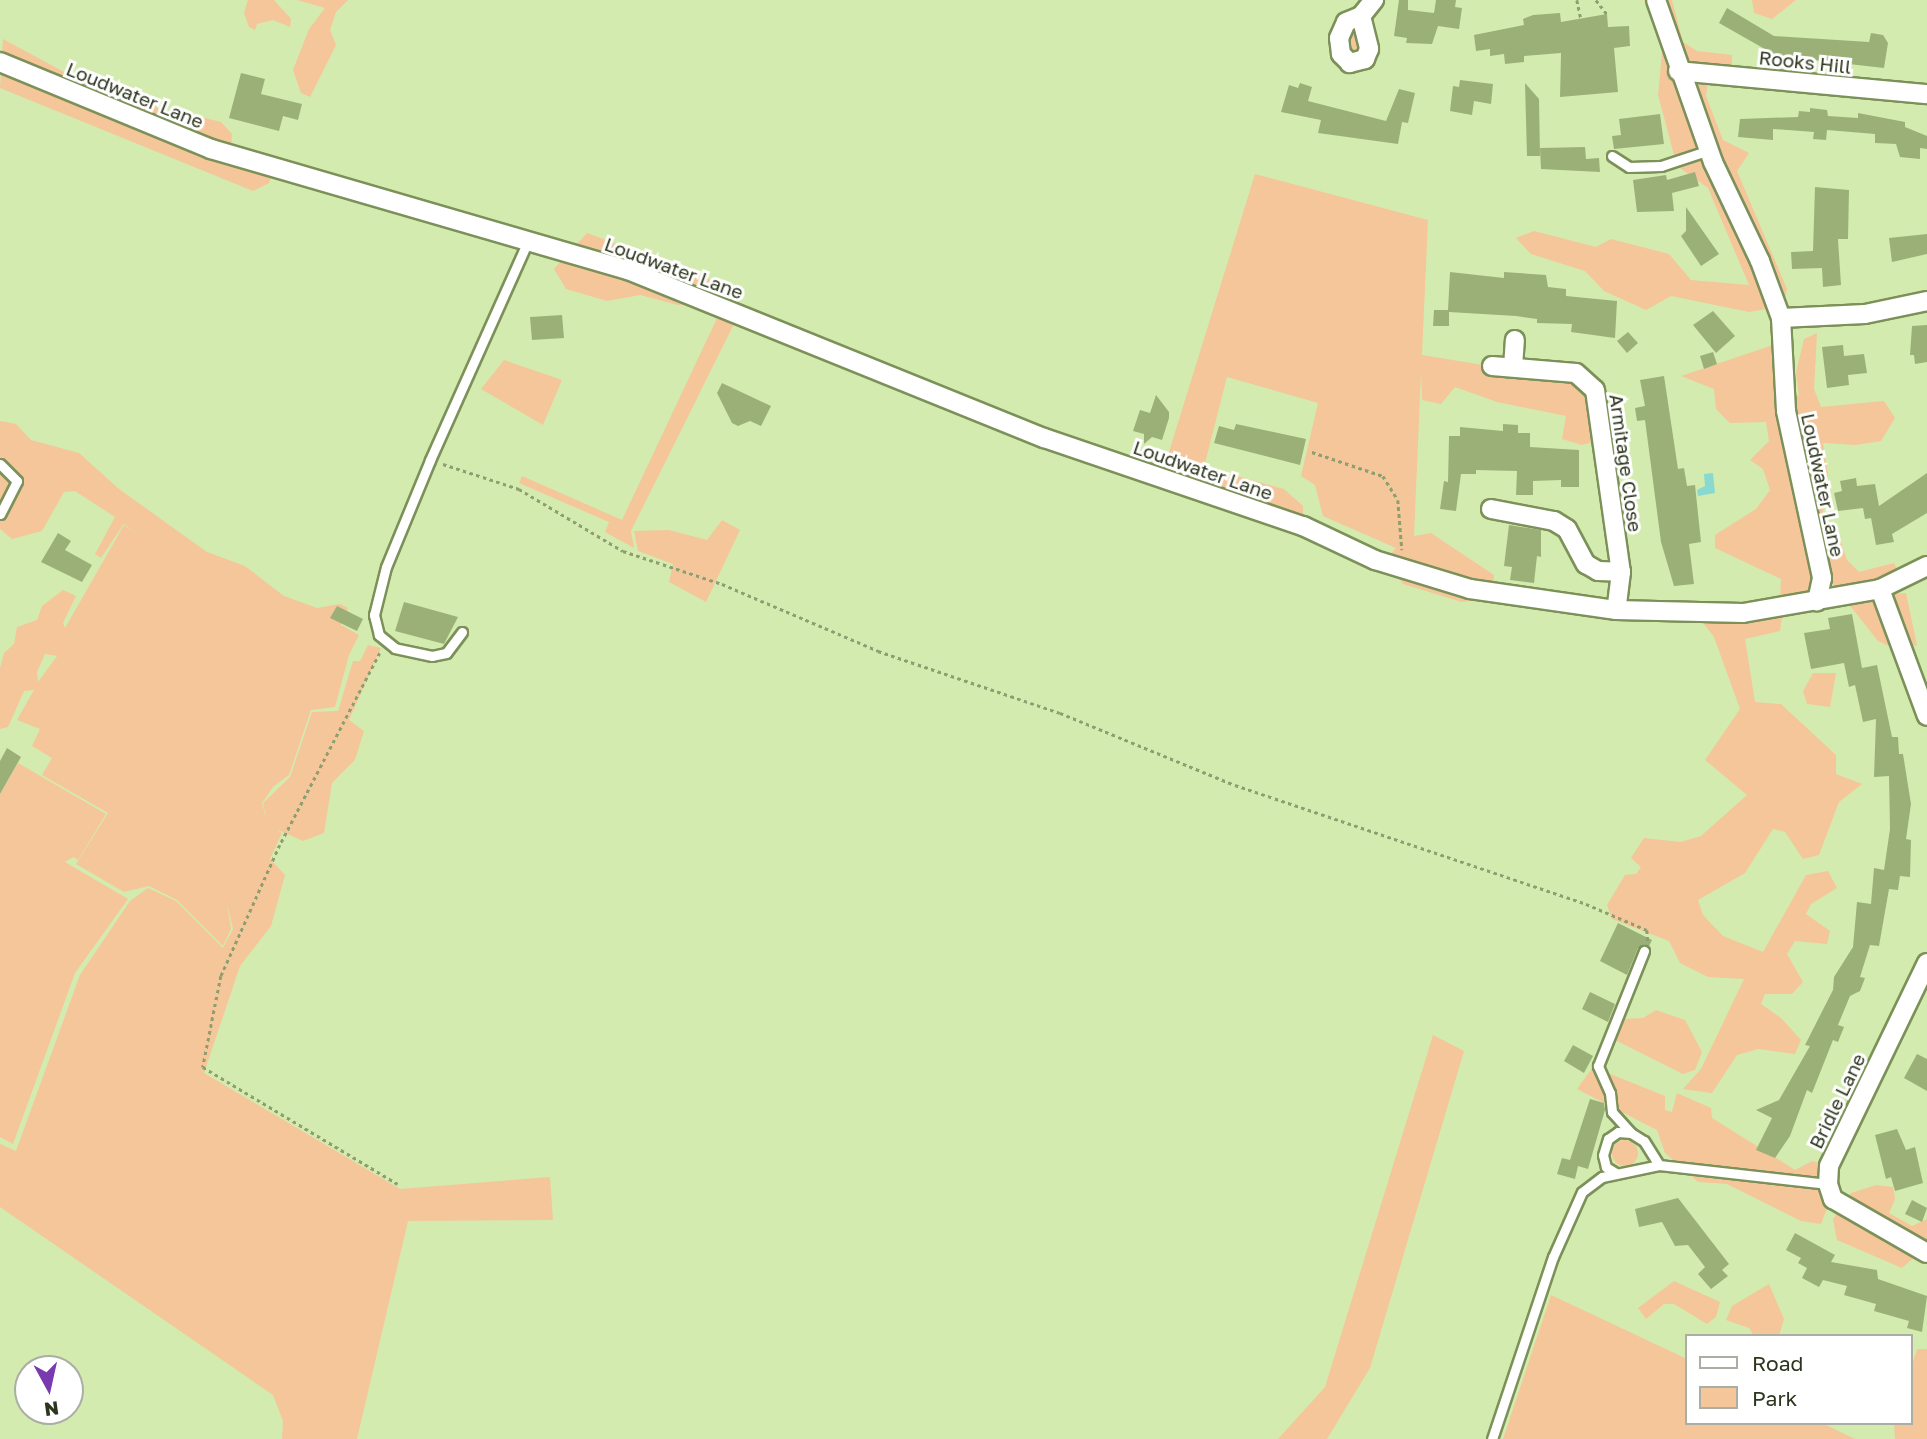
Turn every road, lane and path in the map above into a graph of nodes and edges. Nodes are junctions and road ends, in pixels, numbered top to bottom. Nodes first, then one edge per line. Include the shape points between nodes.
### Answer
1 (1374, 0) edge
2 (1577, 0) edge
3 (1596, 0) edge
4 (1656, 0) edge
5 (1608, 14) dead end
6 (1361, 16) dead end
7 (1581, 19) dead end
8 (0, 62) edge
9 (1678, 71) junction
10 (1927, 94) edge
11 (1709, 150) junction
12 (1612, 156) dead end
13 (527, 243) junction
14 (1927, 301) edge
15 (1781, 318) junction
16 (1515, 340) dead end
17 (1492, 366) dead end
18 (1513, 367) junction
19 (1312, 452) dead end
20 (429, 460) junction
21 (0, 464) edge
22 (1491, 509) dead end
23 (0, 514) edge
24 (1393, 565) junction
25 (1927, 566) edge
26 (1621, 572) junction
27 (1880, 589) junction
28 (1817, 601) junction
29 (1616, 610) junction
30 (462, 632) dead end
31 (386, 641) junction
32 (1927, 716) edge
33 (1644, 951) joint
34 (1927, 963) edge
35 (1631, 1133) junction
36 (1659, 1165) junction
37 (1616, 1172) junction
38 (398, 1184) dead end
39 (1828, 1184) junction
40 (1927, 1254) edge
41 (1492, 1439) edge

1 - 6 street
2 - 7 path
3 - 5 path
4 - 9 street, Loudwater Lane
8 - 13 street, Loudwater Lane via 211,149
9 - 10 street, Rooks Hill
9 - 11 street, Loudwater Lane
11 - 12 lane via 1661,166 1629,167
11 - 15 street, Loudwater Lane
13 - 20 lane
13 - 24 street, Loudwater Lane via 628,270 1044,438 1303,526
14 - 15 street via 1865,314
15 - 28 street, Loudwater Lane via 1786,411 1822,578
16 - 18 street
17 - 18 street, Armitage Close
18 - 26 street, Armitage Close via 1576,373 1595,390
19 - 24 path via 1383,476 1398,500 1405,546
20 - 31 lane via 379,589 374,615 379,635
20 - 33 path via 519,489 623,551 722,584 878,651 1060,713 1236,785 1598,909 1647,930 1650,938
21 - 23 lane via 17,481
22 - 26 street via 1554,521 1567,529 1587,564 1598,571
24 - 29 street, Loudwater Lane via 1471,589
25 - 27 street
26 - 29 street, Armitage Close
27 - 28 street
27 - 32 street
28 - 29 street, Loudwater Lane via 1721,614
30 - 31 lane via 446,653 432,656 395,648
31 - 38 path via 280,845 221,975 203,1067
33 - 35 lane via 1598,1066 1610,1093 1612,1112
34 - 39 street, Bridle Lane via 1829,1166
35 - 36 lane via 1644,1141
35 - 37 lane via 1618,1132 1608,1139 1603,1155 1606,1167
36 - 37 lane
36 - 39 lane
37 - 41 lane via 1582,1192 1572,1207
39 - 40 street via 1833,1199

